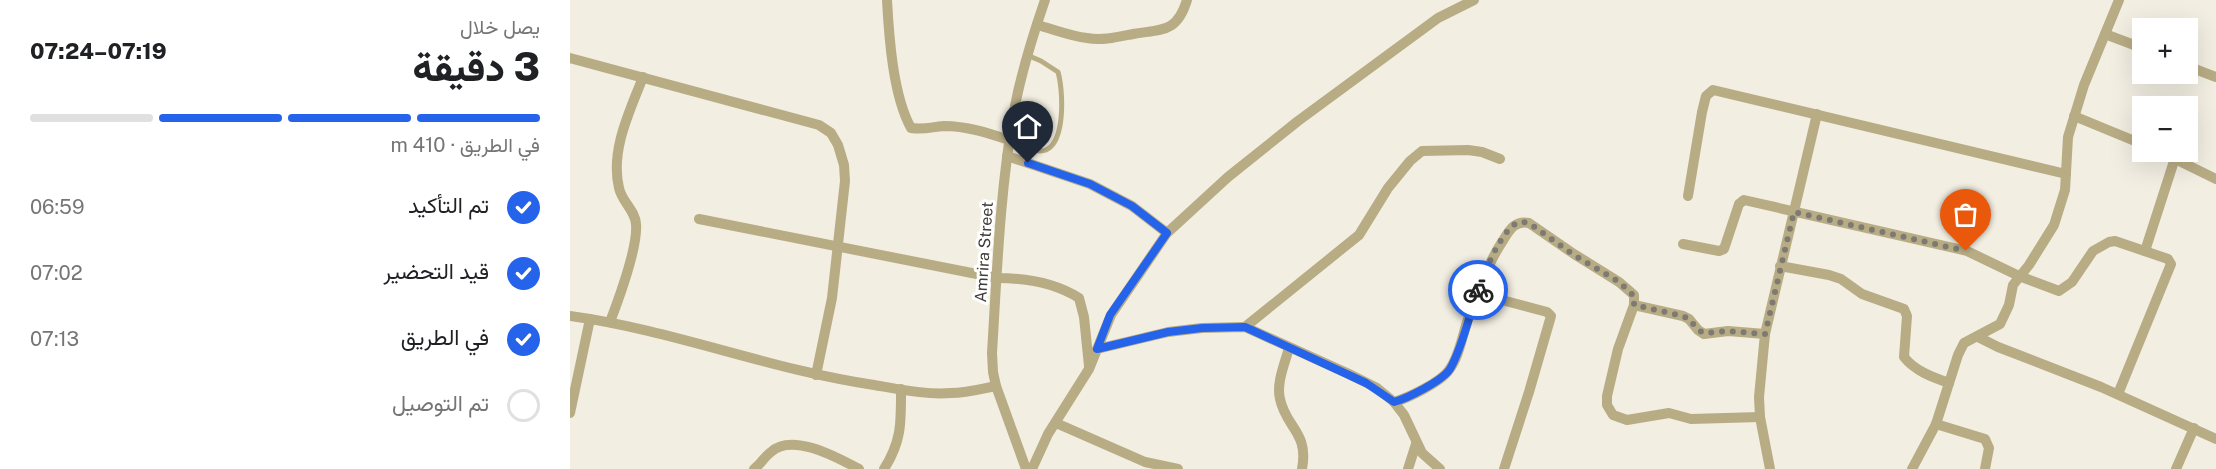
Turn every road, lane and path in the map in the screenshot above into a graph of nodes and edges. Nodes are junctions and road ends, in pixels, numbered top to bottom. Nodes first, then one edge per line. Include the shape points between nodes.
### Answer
1 (887, 0) edge
2 (1045, 0) edge
3 (1186, 0) edge
4 (1474, 0) edge
5 (2119, 0) edge
6 (1037, 25) junction
7 (2105, 34) junction
8 (2132, 44) edge
9 (1027, 55) junction
10 (570, 58) edge
11 (2198, 70) edge
12 (643, 77) junction
13 (2216, 77) edge
14 (1817, 114) junction
15 (2074, 116) junction
16 (1009, 140) junction
17 (2132, 140) edge
18 (1007, 156) junction
19 (1500, 159) dead end
20 (2174, 162) edge
21 (2183, 162) edge
22 (2066, 174) junction
23 (2216, 178) edge
24 (1688, 196) dead end
25 (1794, 212) junction
26 (699, 219) dead end
27 (1167, 233) junction
28 (1683, 244) dead end
29 (839, 248) junction
30 (2145, 251) junction
31 (1780, 266) junction
32 (2019, 276) junction
33 (997, 278) junction
34 (1478, 290) junction
35 (1634, 305) junction
36 (570, 316) edge
37 (591, 319) junction
38 (610, 322) junction
39 (1245, 327) junction
40 (1765, 334) junction
41 (1978, 337) junction
42 (1289, 348) junction
43 (1097, 349) junction
44 (1089, 369) junction
45 (816, 375) junction
46 (1949, 383) junction
47 (996, 386) junction
48 (901, 389) junction
49 (2118, 394) junction
50 (1394, 402) junction
51 (570, 413) edge
52 (1760, 417) junction
53 (1056, 423) junction
54 (1936, 424) junction
55 (2194, 428) junction
56 (2216, 439) edge
57 (1416, 444) junction
58 (754, 469) edge
59 (860, 469) edge
60 (884, 469) edge
61 (1026, 469) edge
62 (1032, 469) edge
63 (1178, 469) edge
64 (1302, 469) edge
65 (1408, 469) edge
66 (1440, 469) edge
67 (1504, 469) edge
68 (1770, 469) edge
69 (1912, 469) edge
70 (1985, 469) edge
71 (2176, 469) edge

1 - 16 street via 903,114 912,128 967,128
2 - 6 street, Amrira Street
3 - 6 street via 1178,21 1156,32 1088,39
4 - 27 street via 1438,18 1298,121
5 - 7 street
6 - 9 street, Amrira Street
7 - 8 street
7 - 15 street
9 - 16 street, Amrira Street
9 - 16 lane via 1058,72 1062,89 1059,125 1053,144 1046,149 1038,151
10 - 12 street
11 - 13 street
12 - 29 street via 819,125 831,133 842,155 845,181
12 - 38 street via 619,146 618,184 621,197 634,216 636,232
14 - 22 street
14 - 24 street via 1710,91 1702,112
14 - 25 street
15 - 17 street
15 - 22 street via 2068,136
16 - 18 street, Amrira Street
18 - 27 street via 1090,184 1132,206
18 - 33 street, Amrira Street
19 - 39 street via 1468,150 1422,151 1388,188 1359,235
20 - 30 street
21 - 23 street
22 - 32 street via 2054,225
25 - 28 street via 1742,200 1724,249
25 - 31 street
25 - 32 street via 1966,251
26 - 29 street
27 - 43 street via 1110,315
29 - 33 street
29 - 45 street
30 - 32 street via 2115,241 2102,245 2090,254 2072,282 2059,291
30 - 49 street via 2168,259 2171,264
31 - 40 street
31 - 46 street via 1841,279 1862,294 1904,309 1904,357 1912,367
32 - 41 street via 2000,324
33 - 44 street via 1041,282 1066,289 1079,298
33 - 47 street, Amrira Street via 992,353
34 - 35 street via 1496,251 1521,221 1619,282 1634,296
34 - 50 street via 1449,371
34 - 67 street via 1551,316
35 - 40 street via 1683,316 1704,333
35 - 52 street via 1607,396 1613,415 1627,420 1669,413 1691,419
36 - 37 street
37 - 38 street
37 - 51 street
38 - 45 street
39 - 42 street
39 - 43 street via 1168,332
40 - 52 street
41 - 46 street via 1964,344
41 - 49 street
42 - 50 street via 1366,383
42 - 64 street via 1279,398 1304,445
43 - 44 street
44 - 53 street
45 - 48 street
46 - 54 street
47 - 48 street via 953,393
47 - 61 street, Amrira Street
48 - 60 street via 901,430
49 - 55 street
50 - 57 street
52 - 68 street
53 - 62 street
53 - 63 street via 1145,462
54 - 69 street
54 - 70 street via 1985,439 1989,448
55 - 56 street
55 - 71 street
57 - 65 street
57 - 66 street
58 - 59 street via 771,451 785,445 814,448

